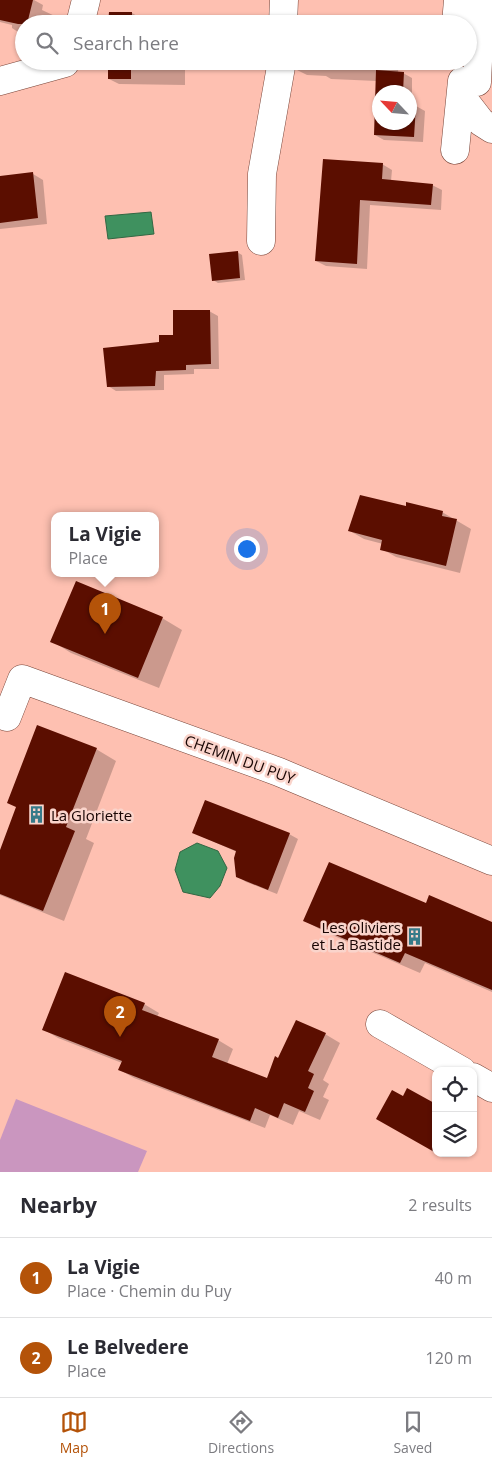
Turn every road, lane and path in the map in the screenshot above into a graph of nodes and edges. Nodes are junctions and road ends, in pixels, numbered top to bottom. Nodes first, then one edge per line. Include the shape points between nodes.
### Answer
1 (86, 0) edge
2 (284, 0) edge
3 (458, 0) edge
4 (481, 0) edge
5 (82, 15) edge
6 (283, 15) edge
7 (457, 15) edge
8 (477, 22) edge
9 (40, 70) edge
10 (280, 70) edge
11 (0, 81) edge
12 (466, 81) edge
13 (492, 129) edge
14 (455, 150) dead end
15 (261, 241) dead end
16 (7, 717) dead end
17 (492, 861) edge
18 (380, 1024) dead end
19 (455, 1067) edge
20 (477, 1079) edge
21 (492, 1088) edge

1 - 5 street
2 - 6 street
3 - 7 street
4 - 8 street
9 - 11 street
10 - 15 street via 262,174
12 - 13 street via 481,122
12 - 14 street
16 - 17 street, CHEMIN DU PUY via 22,679 279,772
18 - 19 street
20 - 21 street

